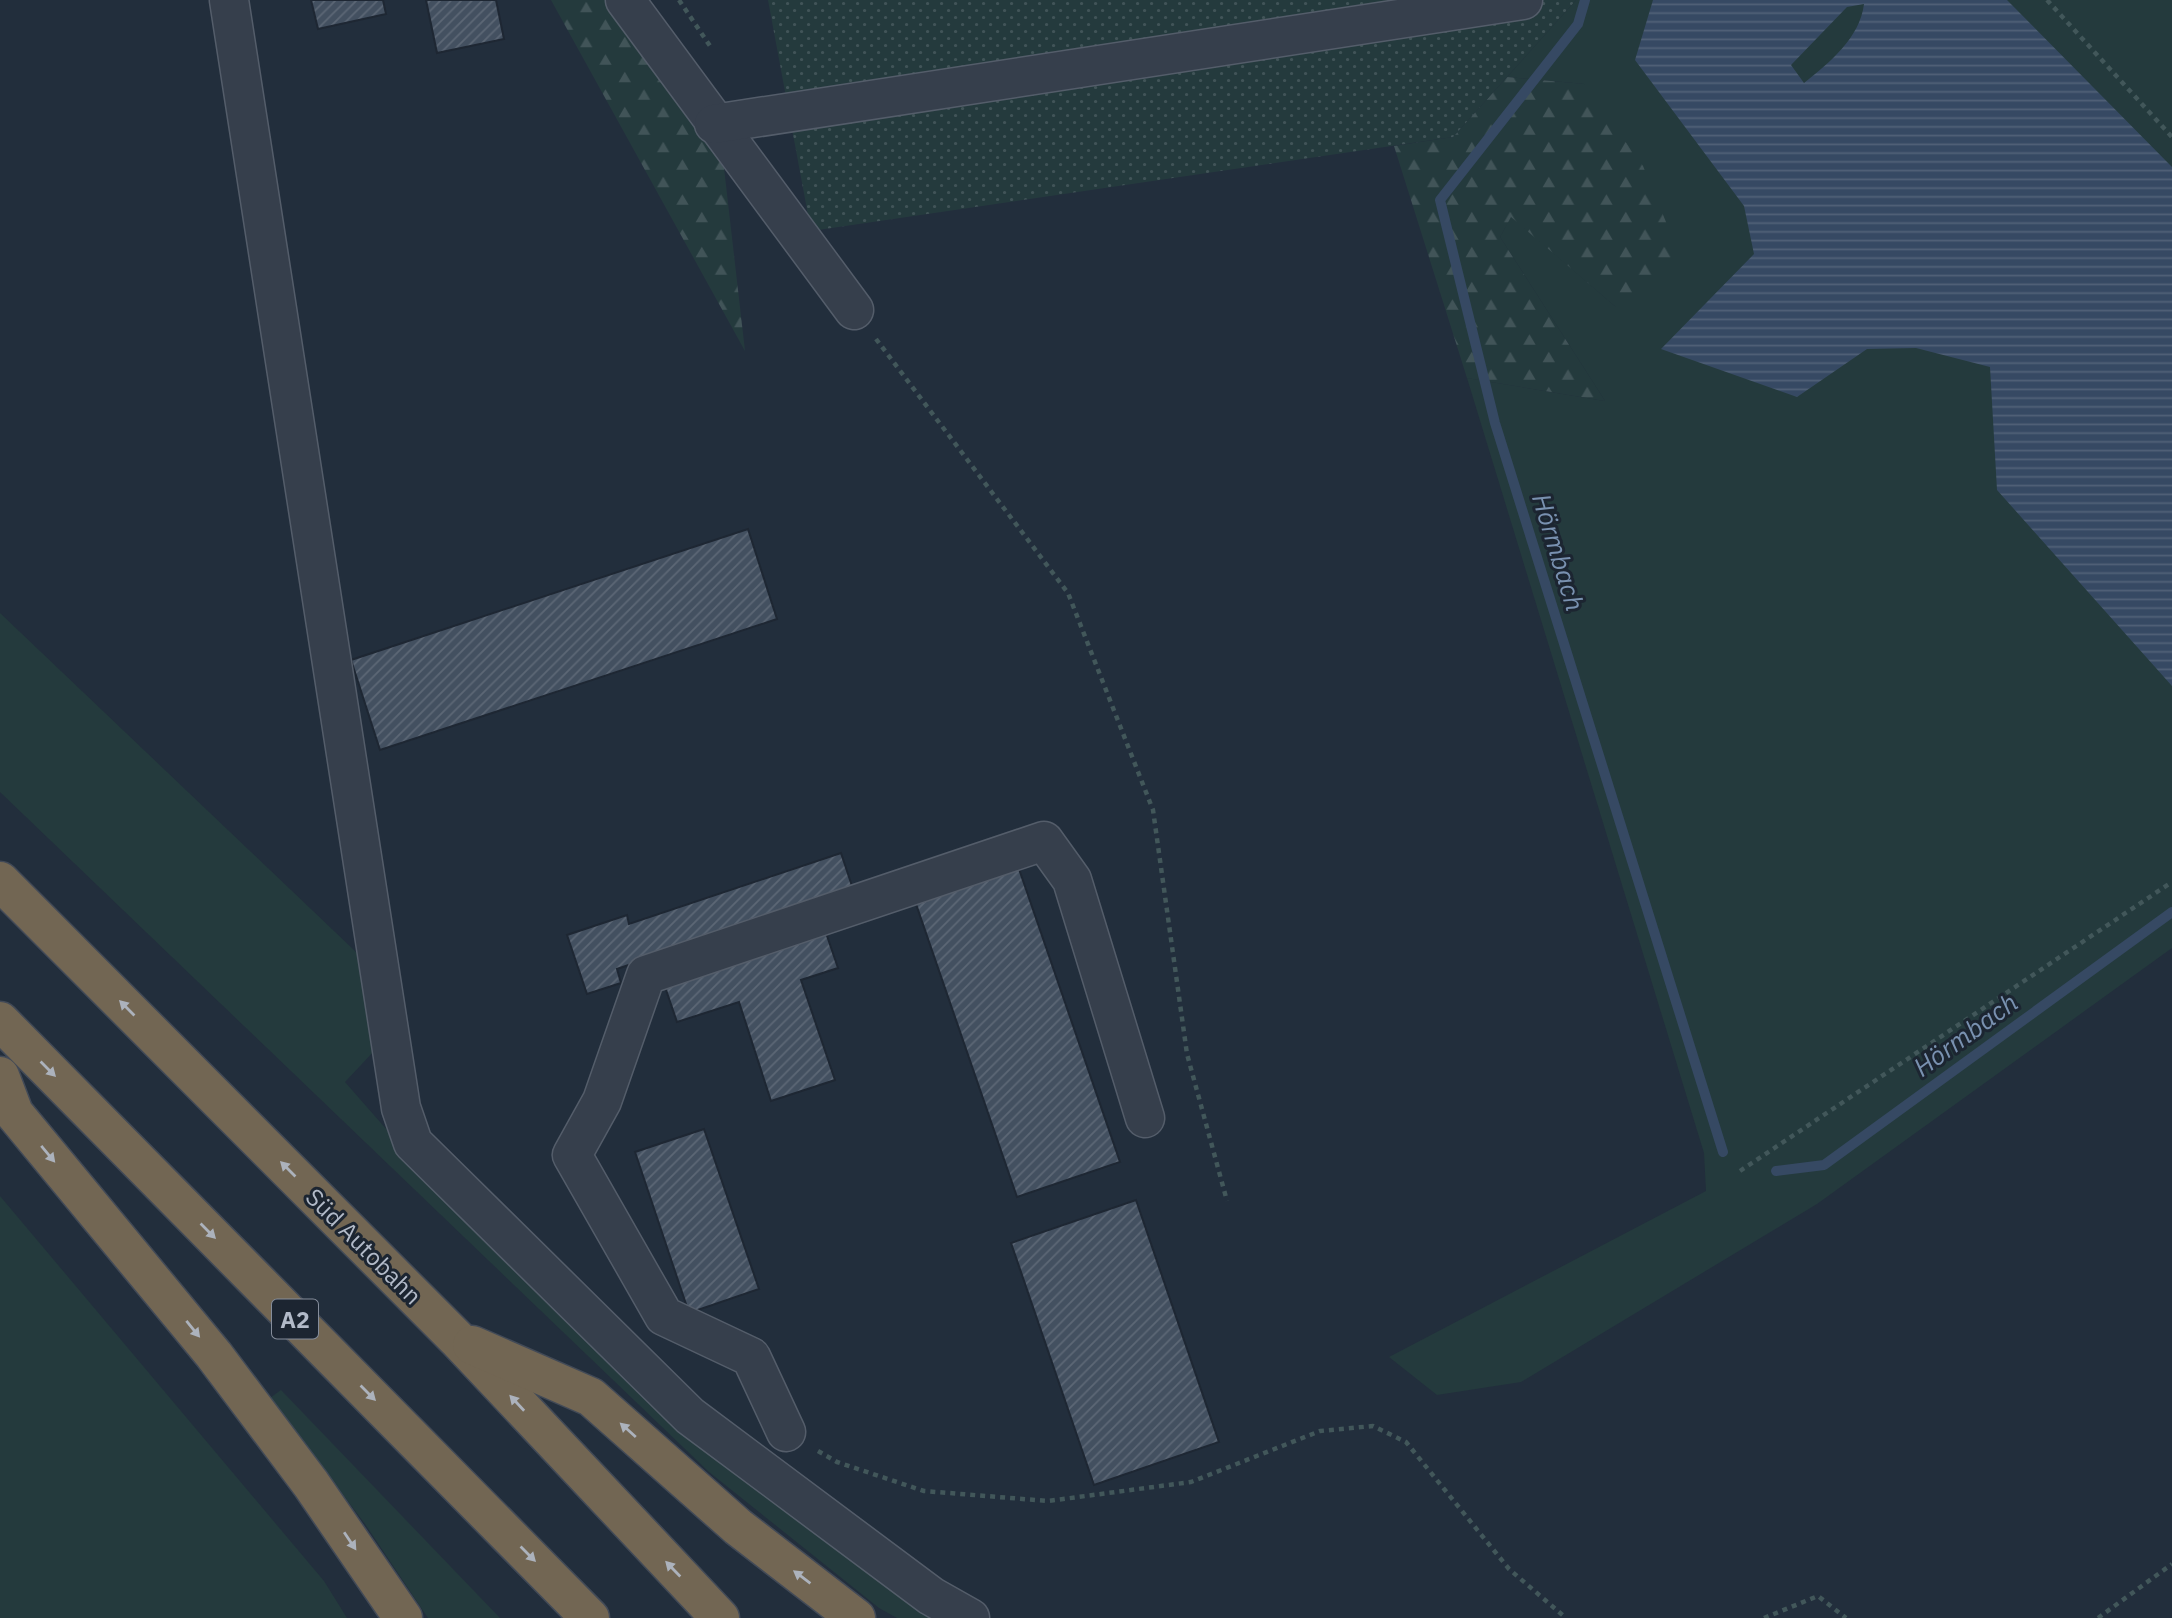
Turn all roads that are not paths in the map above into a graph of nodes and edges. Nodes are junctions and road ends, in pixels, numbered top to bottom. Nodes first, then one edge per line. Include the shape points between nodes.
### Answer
1 (229, 0) edge
2 (625, 0) edge
3 (1523, 0) edge
4 (714, 124) junction
5 (854, 310) road end
6 (0, 881) edge
7 (0, 1021) edge
8 (0, 1076) edge
9 (1145, 1118) dead end
10 (457, 1339) junction
11 (786, 1432) road end
12 (403, 1618) edge
13 (590, 1618) edge
14 (720, 1618) edge
15 (856, 1618) edge
16 (970, 1618) edge

1 - 16 lane via 401,1108 413,1143 690,1416 931,1596
2 - 4 lane
3 - 4 lane
4 - 5 lane
10 -> 6 highway, Süd Autobahn
7 -> 13 highway, A2
8 -> 12 highway via 14,1113 214,1354
9 - 11 lane via 1072,880 1044,841 646,975 602,1101 572,1155 664,1316 751,1357
14 -> 10 highway, Süd Autobahn
15 -> 10 highway via 738,1527 591,1397

